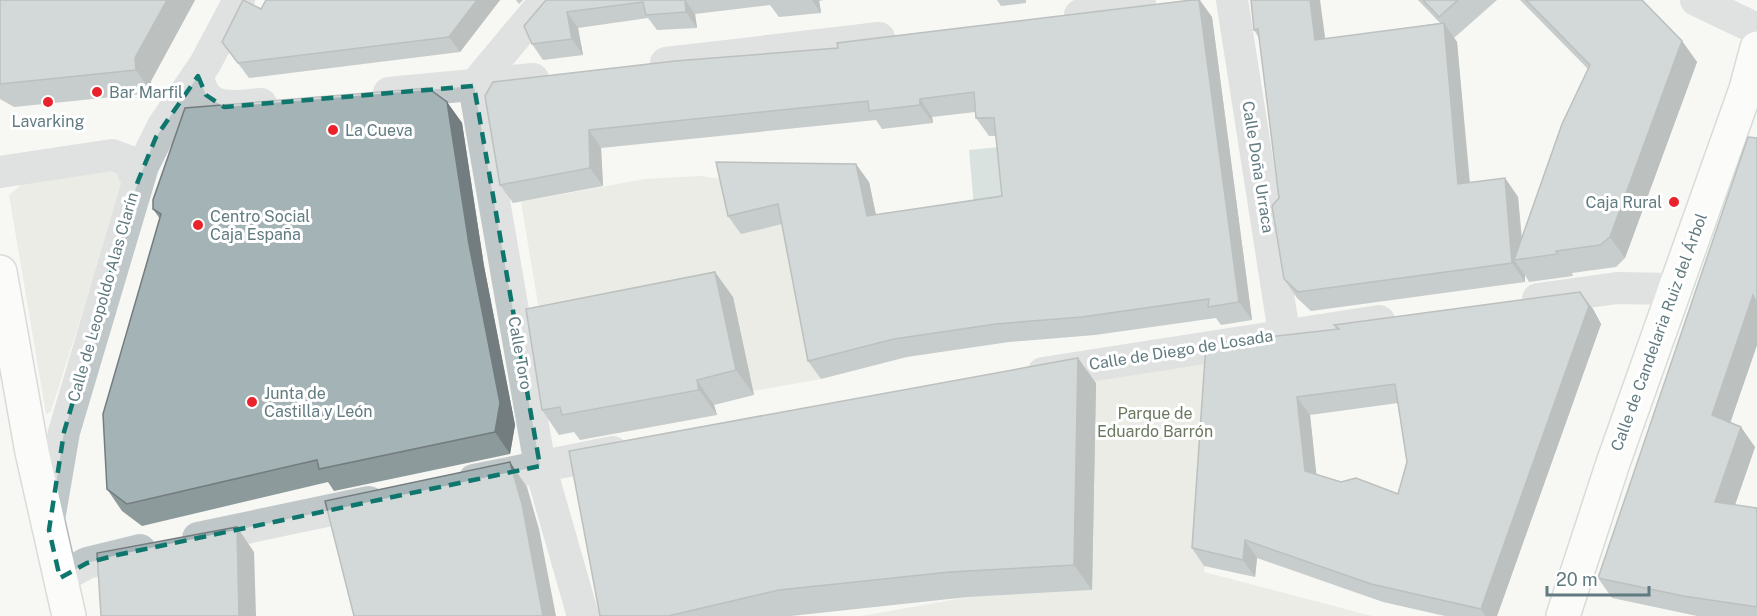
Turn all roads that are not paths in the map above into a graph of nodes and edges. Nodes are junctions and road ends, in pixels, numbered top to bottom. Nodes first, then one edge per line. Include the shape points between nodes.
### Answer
1 (238, 0) edge
2 (546, 0) edge
3 (1140, 0) edge
4 (1232, 0) edge
5 (1696, 0) edge
6 (1049, 18) edge
7 (1757, 29) edge
8 (908, 35) edge
9 (1757, 48) edge
10 (638, 67) edge
11 (198, 76) junction
12 (556, 76) edge
13 (474, 86) junction
14 (356, 96) edge
15 (289, 101) edge
16 (1746, 109) edge
17 (0, 172) edge
18 (138, 181) junction
19 (0, 272) edge
20 (1674, 289) junction
21 (1508, 303) edge
22 (1402, 318) edge
23 (1284, 333) junction
24 (1017, 378) edge
25 (636, 448) edge
26 (540, 466) junction
27 (450, 485) edge
28 (394, 497) edge
29 (49, 530) junction
30 (60, 578) junction
31 (69, 616) edge
32 (583, 616) edge
33 (1563, 616) edge

1 - 11 street, Calle de Leopoldo Alas Clarín
2 - 13 street
3 - 6 street via 1119,10
4 - 23 street, Calle Doña Urraca
5 - 7 street
8 - 10 street
9 - 16 street, Calle de Candelaria Ruiz del Árbol
11 - 15 street via 206,95 224,106
11 - 18 street, Calle de Leopoldo Alas Clarín via 156,138
12 - 13 street
13 - 14 street
13 - 26 street, Calle Toro
16 - 20 street, Calle de Candelaria Ruiz del Árbol
17 - 18 street via 112,155 128,161
18 - 29 street, Calle de Leopoldo Alas Clarín via 64,432 52,489
19 - 29 street
20 - 21 street via 1617,288
20 - 33 street, Calle de Candelaria Ruiz del Árbol
22 - 23 street, Calle de Diego de Losada
23 - 24 street, Calle de Diego de Losada
25 - 26 street
26 - 27 street
26 - 32 street, Calle Toro
28 - 30 street via 101,559
29 - 30 street, Calle de Leopoldo Alas Clarín
30 - 31 street, Calle de Leopoldo Alas Clarín

